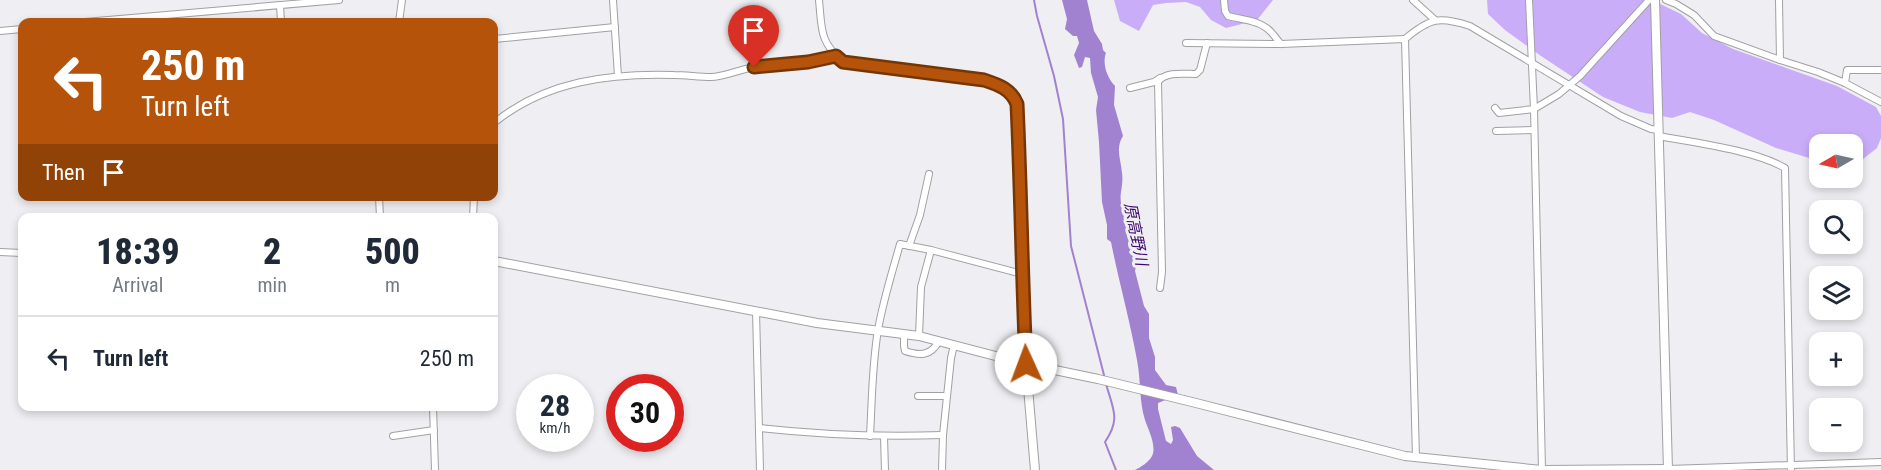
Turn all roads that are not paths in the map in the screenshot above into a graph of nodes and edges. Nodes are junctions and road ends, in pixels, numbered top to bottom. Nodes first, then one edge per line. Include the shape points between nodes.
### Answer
1 (339, 0) edge
2 (402, 0) edge
3 (613, 0) edge
4 (819, 0) edge
5 (1224, 0) edge
6 (1413, 0) edge
7 (1529, 0) edge
8 (1649, 0) edge
9 (1655, 0) edge
10 (1666, 0) edge
11 (1779, 0) edge
12 (280, 5) junction
13 (131, 18) edge
14 (281, 18) edge
15 (400, 18) edge
16 (1435, 20) junction
17 (615, 27) junction
18 (18, 29) edge
19 (0, 31) edge
20 (498, 39) edge
21 (1405, 39) junction
22 (1186, 43) dead end
23 (1207, 43) junction
24 (1281, 44) junction
25 (836, 56) junction
26 (1780, 60) junction
27 (1532, 62) junction
28 (1881, 70) edge
29 (618, 76) junction
30 (1161, 78) junction
31 (1845, 83) junction
32 (1569, 86) junction
33 (1130, 88) dead end
34 (1881, 102) edge
35 (1494, 108) dead end
36 (1534, 109) junction
37 (498, 120) edge
38 (1534, 130) junction
39 (1496, 131) dead end
40 (1659, 133) junction
41 (929, 174) dead end
42 (909, 246) junction
43 (931, 250) junction
44 (0, 252) edge
45 (18, 253) edge
46 (498, 262) edge
47 (1022, 274) junction
48 (1160, 288) dead end
49 (756, 311) junction
50 (878, 331) junction
51 (904, 334) junction
52 (919, 336) junction
53 (939, 341) junction
54 (954, 345) junction
55 (1026, 364) junction
56 (918, 396) dead end
57 (947, 396) junction
58 (433, 411) edge
59 (759, 428) junction
60 (434, 430) junction
61 (943, 435) junction
62 (393, 436) dead end
63 (870, 436) junction
64 (884, 437) junction
65 (1416, 458) junction
66 (1881, 462) edge
67 (1479, 467) edge
68 (1791, 468) edge
69 (435, 470) edge
70 (760, 470) edge
71 (885, 470) edge
72 (942, 470) edge
73 (1035, 470) edge
74 (1542, 470) edge
75 (1668, 470) edge

1 - 12 street
2 - 15 street
3 - 17 street
4 - 25 street via 823,37
5 - 24 street via 1228,16 1262,26
6 - 16 street
7 - 27 street
8 - 32 street
9 - 40 street
10 - 26 street via 1694,15 1714,36
11 - 26 street
12 - 13 street
12 - 14 street
16 - 21 street
16 - 27 street via 1470,27
17 - 20 street
17 - 29 street
18 - 19 street
21 - 24 street
21 - 65 street
22 - 23 street
23 - 24 street
23 - 30 street via 1198,73
25 - 29 street via 712,77
25 - 47 street via 843,62 984,80 1014,95
26 - 31 street
27 - 32 street
27 - 36 street
28 - 31 street via 1847,70
29 - 37 street via 550,90 516,106
30 - 33 street
30 - 48 street
31 - 34 street
32 - 36 street
32 - 40 street
35 - 36 street via 1500,113
36 - 38 street
38 - 39 street
38 - 74 street
40 - 68 street via 1728,149 1785,168
40 - 75 street
41 - 42 street
42 - 43 street
42 - 50 street via 900,244
43 - 47 street
43 - 52 street via 921,287
44 - 45 street
46 - 49 street
47 - 55 street
49 - 50 street
49 - 59 street
50 - 51 street
50 - 63 street
51 - 52 street
51 - 53 street via 904,349 908,352 924,355
52 - 53 street
53 - 54 street
54 - 55 street
54 - 57 street
55 - 65 street
55 - 73 street
56 - 57 street
57 - 61 street
58 - 60 street
59 - 63 street
59 - 70 street
60 - 62 street
60 - 69 street
61 - 64 street
61 - 72 street
63 - 64 street
64 - 71 street
65 - 67 street
66 - 68 street
67 - 74 street
68 - 75 street
74 - 75 street

